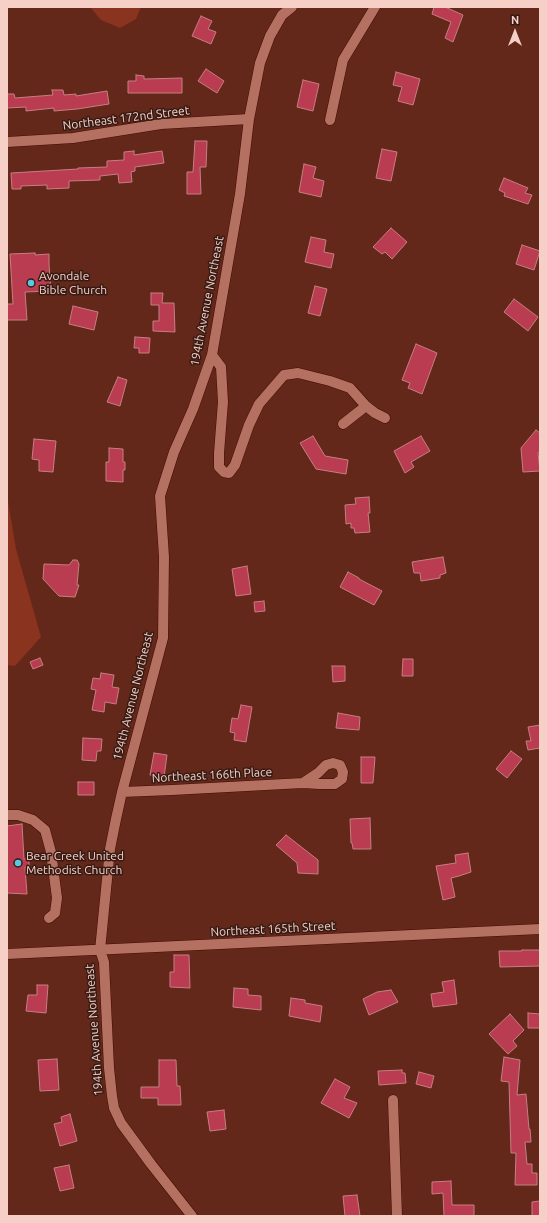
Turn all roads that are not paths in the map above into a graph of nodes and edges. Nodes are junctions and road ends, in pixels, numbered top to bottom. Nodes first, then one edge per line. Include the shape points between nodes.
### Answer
1 (292, 7) edge
2 (375, 7) edge
3 (249, 119) junction
4 (330, 120) dead end
5 (7, 142) edge
6 (212, 355) junction
7 (366, 406) junction
8 (385, 418) dead end
9 (343, 424) dead end
10 (303, 783) dead end
11 (122, 792) junction
12 (7, 815) edge
13 (49, 918) dead end
14 (540, 929) edge
15 (100, 950) junction
16 (7, 954) edge
17 (393, 1100) dead end
18 (192, 1216) edge
19 (397, 1216) edge

1 - 3 street, 194th Avenue Northeast via 282,15 270,36 260,64
2 - 4 street via 343,60
3 - 5 street, Northeast 172nd Street via 161,124 73,138
3 - 6 street, 194th Avenue Northeast via 240,194
6 - 7 street via 221,367 223,402 219,453 220,467 224,472 229,473 235,465 259,404 284,375 298,373 350,388
6 - 11 street, 194th Avenue Northeast via 193,409 174,452 160,496 164,557 164,638
7 - 8 street
7 - 9 street
10 - 11 street, Northeast 166th Place
11 - 15 street, 194th Avenue Northeast via 110,849
12 - 13 street via 18,815 33,820 45,830 51,852 57,898 55,913
14 - 15 street, Northeast 165th Street
15 - 16 street, Northeast 165th Street
15 - 18 street, 194th Avenue Northeast via 104,962 109,1068 114,1108 121,1123
17 - 19 street

